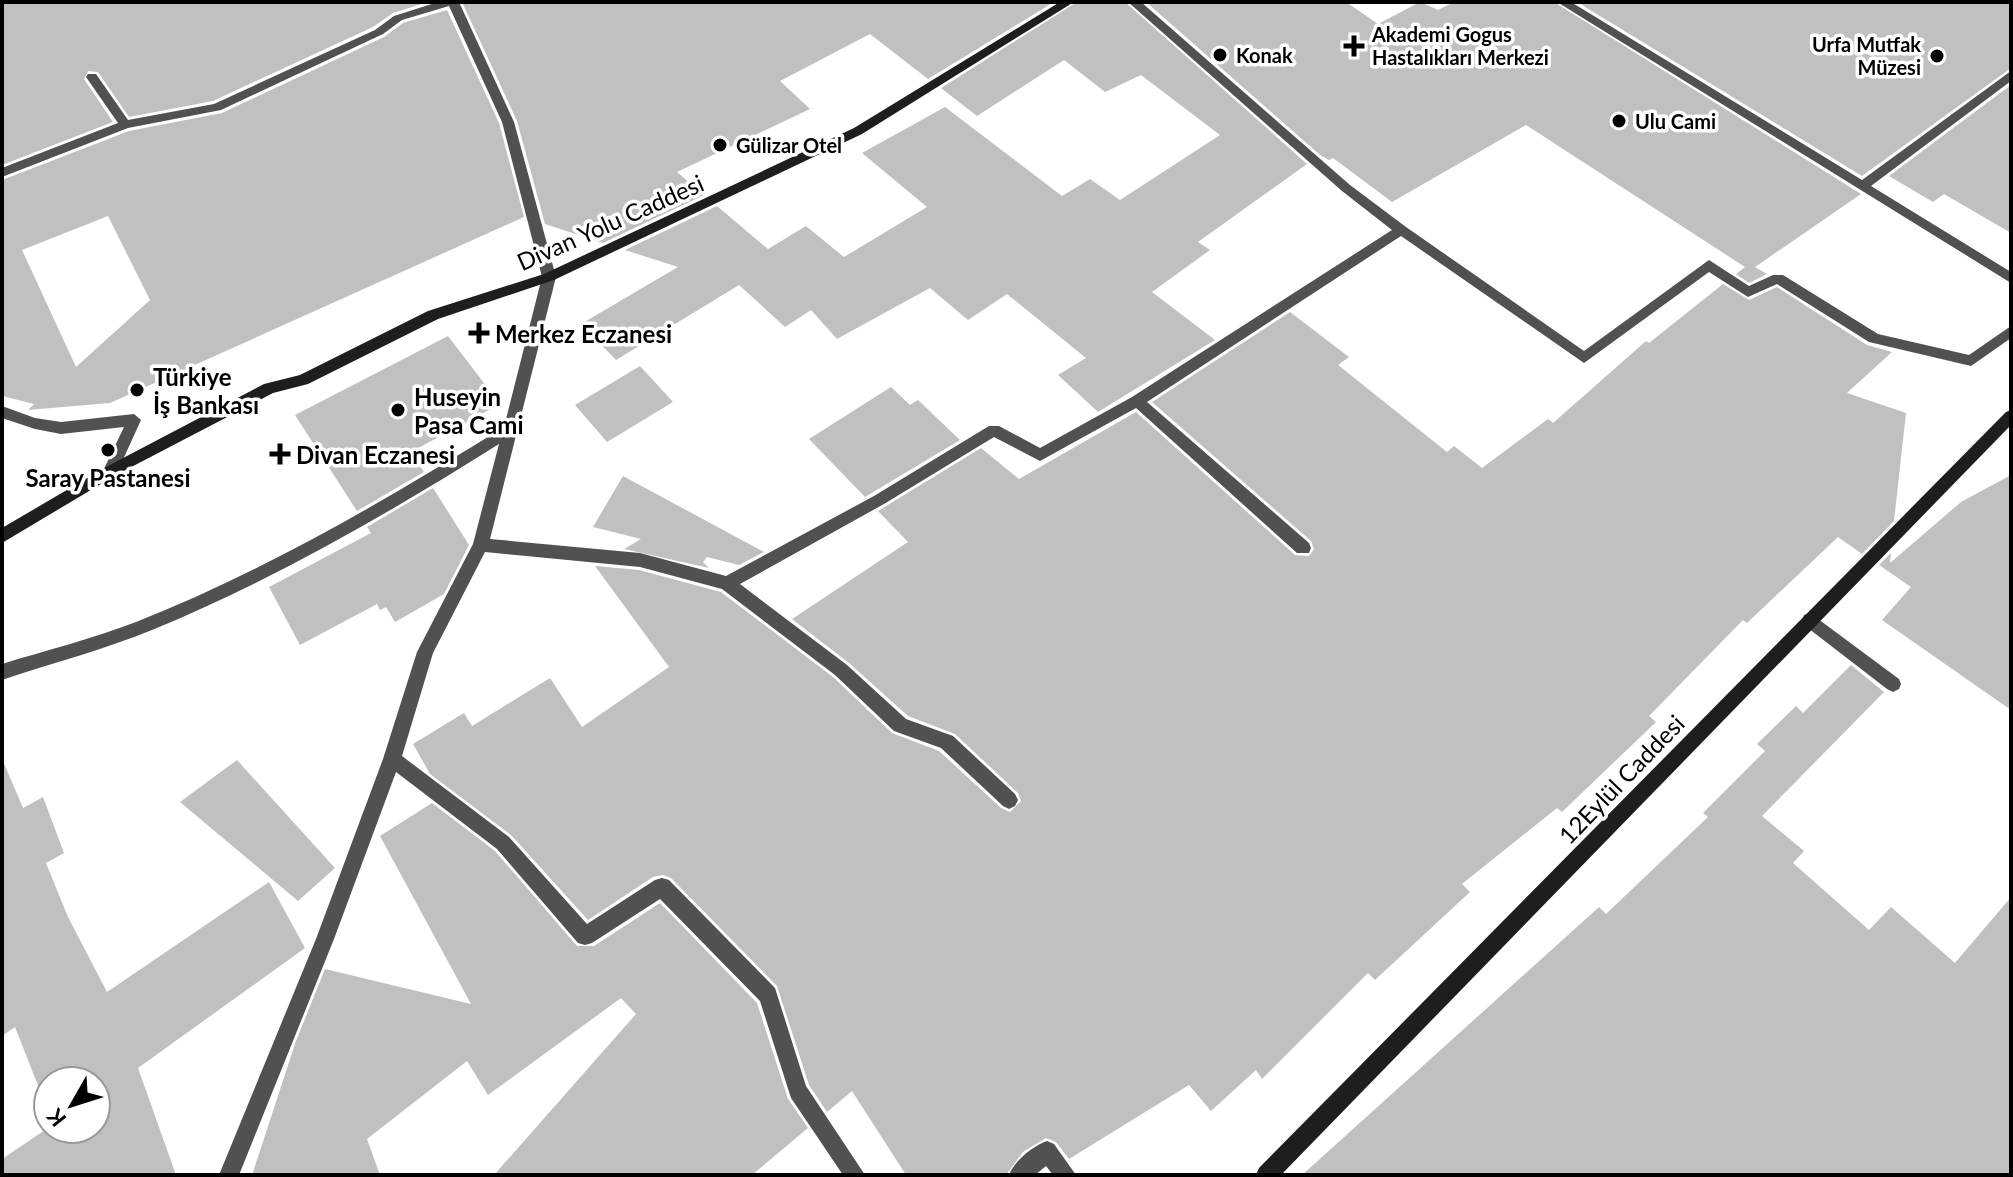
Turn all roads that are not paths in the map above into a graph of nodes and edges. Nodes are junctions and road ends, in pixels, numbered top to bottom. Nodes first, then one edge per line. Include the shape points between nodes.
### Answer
1 (451, 2) edge
2 (1068, 2) edge
3 (1134, 2) edge
4 (1563, 2) edge
5 (2011, 75) edge
6 (92, 77) dead end
7 (125, 125) junction
8 (2, 173) edge
9 (1864, 185) junction
10 (1401, 230) junction
11 (549, 277) junction
12 (2011, 278) edge
13 (2011, 331) edge
14 (1137, 401) junction
15 (2, 412) edge
16 (2011, 416) edge
17 (510, 430) junction
18 (111, 471) junction
19 (2, 536) edge
20 (481, 545) junction
21 (1303, 548) dead end
22 (727, 583) junction
23 (1810, 620) junction
24 (2, 672) edge
25 (1893, 684) dead end
26 (392, 759) junction
27 (1009, 800) dead end
28 (229, 1175) edge
29 (855, 1175) edge
30 (1019, 1175) edge
31 (1066, 1175) edge
32 (1266, 1175) edge

1 - 7 street via 398,18 379,32 217,107
1 - 11 street via 508,122
2 - 11 main road, Divan Yolu Caddesi via 858,131
3 - 10 street
4 - 9 street
5 - 9 street
6 - 7 street
7 - 8 street
9 - 12 street
10 - 13 street via 1584,358 1709,265 1748,292 1778,278 1874,338 1971,361
10 - 14 street
11 - 17 street
11 - 18 main road, Divan Yolu Caddesi via 433,315 303,380 269,388
14 - 21 street
14 - 22 street via 1040,455 994,430
15 - 18 street via 68,429 134,420
16 - 23 main road, 12Eylül Caddesi
17 - 20 street
17 - 24 street via 405,496 261,572 145,625
18 - 19 main road, Divan Yolu Caddesi
20 - 22 street via 640,560
20 - 26 street via 425,652
22 - 27 street via 841,670 900,725 947,742
23 - 25 street
23 - 32 main road, 12Eylül Caddesi
26 - 28 street
26 - 29 street via 503,843 585,936 662,887 768,995 798,1091
30 - 31 street via 1047,1151

